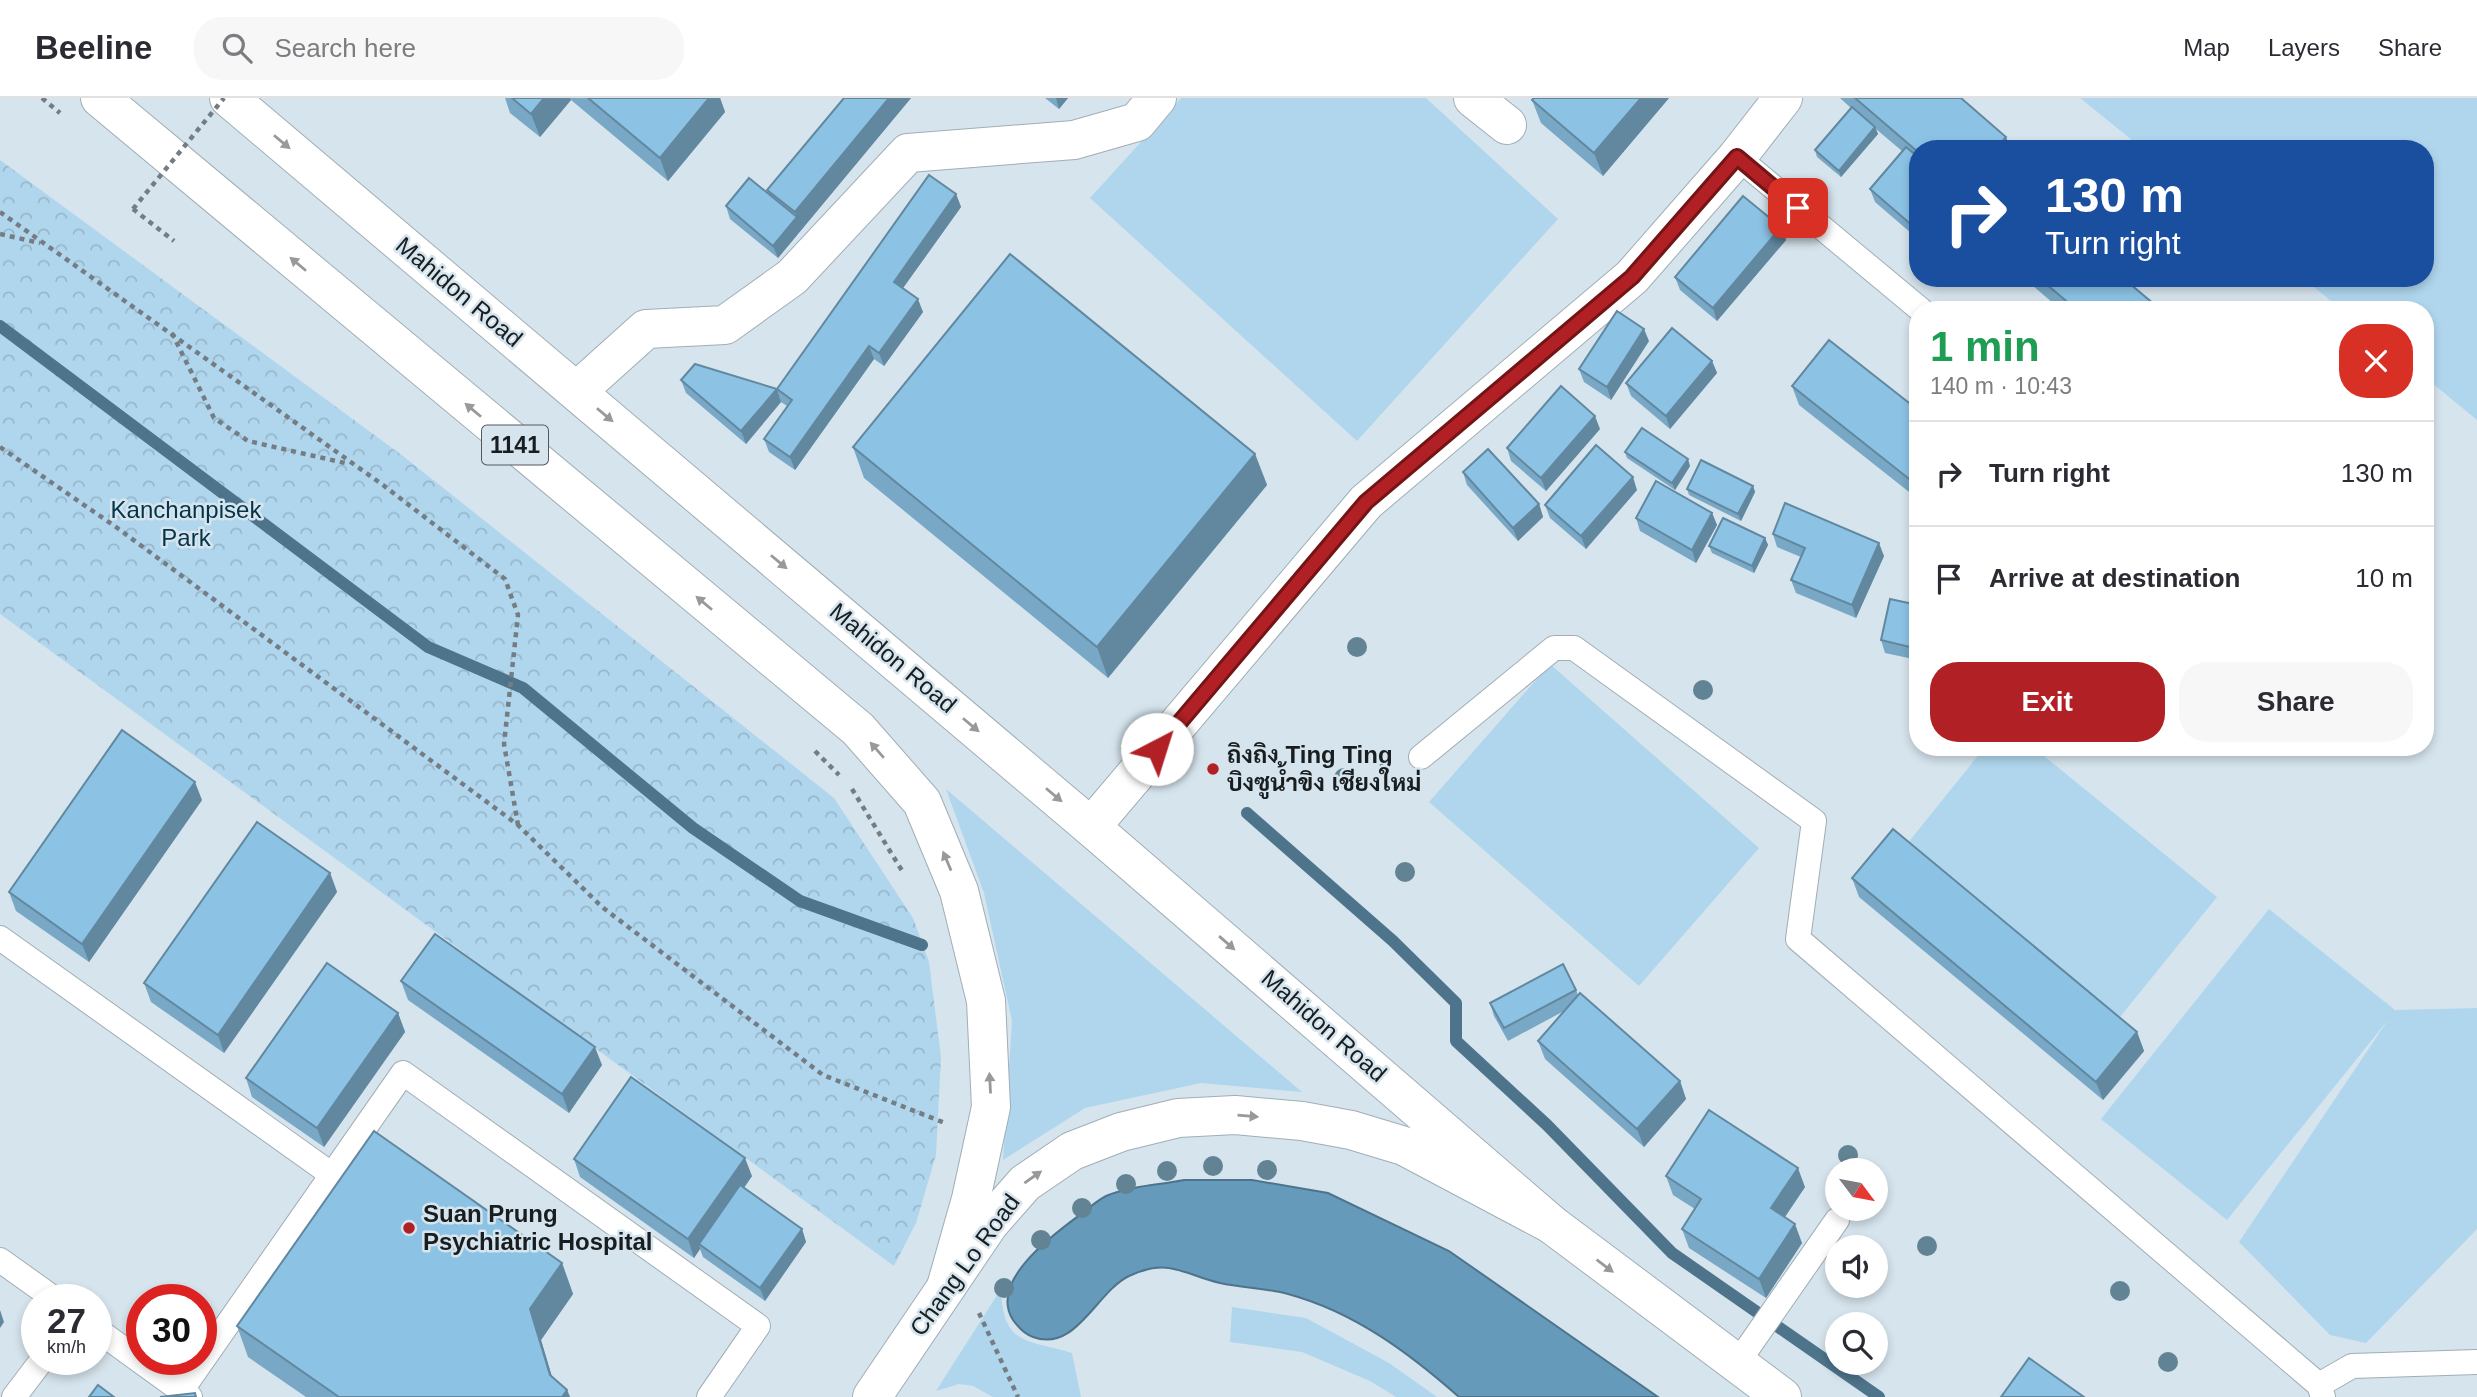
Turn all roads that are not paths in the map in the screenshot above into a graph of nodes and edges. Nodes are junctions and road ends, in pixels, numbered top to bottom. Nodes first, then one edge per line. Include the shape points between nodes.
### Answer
1 (100, 98) edge
2 (227, 98) edge
3 (1157, 98) edge
4 (1473, 98) edge
5 (1783, 98) edge
6 (1507, 125) dead end
7 (1737, 157) junction
8 (1911, 301) edge
9 (577, 391) junction
10 (1421, 757) dead end
11 (1091, 827) junction
12 (2, 943) edge
13 (331, 1174) junction
14 (1836, 1222) edge
15 (1551, 1224) junction
16 (0, 1260) edge
17 (34, 1284) edge
18 (946, 1287) junction
19 (112, 1341) edge
20 (2477, 1362) edge
21 (1736, 1365) junction
22 (31, 1375) edge
23 (2321, 1391) edge
24 (186, 1394) edge
25 (14, 1397) edge
26 (709, 1397) edge
27 (872, 1397) edge
28 (1782, 1397) edge

18 -> 1 main road, 1141 via 991,1107 986,1001 960,891 922,802 858,729
2 -> 9 main road, Mahidon Road
3 - 9 main road via 1137,122 1074,140 908,153 792,277 725,326 646,329
4 - 6 main road
5 - 7 main road
7 - 8 lane
7 - 11 main road via 1632,277 1366,502
9 -> 11 main road, Mahidon Road
10 - 23 lane via 1554,648 1574,648 1814,821 1798,939
11 -> 15 main road, Mahidon Road
12 - 13 lane
13 - 24 lane
13 - 26 lane via 403,1073 758,1326
14 - 21 lane
18 -> 15 main road, Chang Lo Road via 989,1224 1025,1182 1072,1151 1121,1132 1178,1118 1235,1115 1351,1130 1404,1146
15 -> 21 main road
16 - 17 lane
18 - 27 main road, Chang Lo Road
19 - 24 lane
20 - 23 lane via 2352,1366
21 - 28 main road
22 - 25 lane

